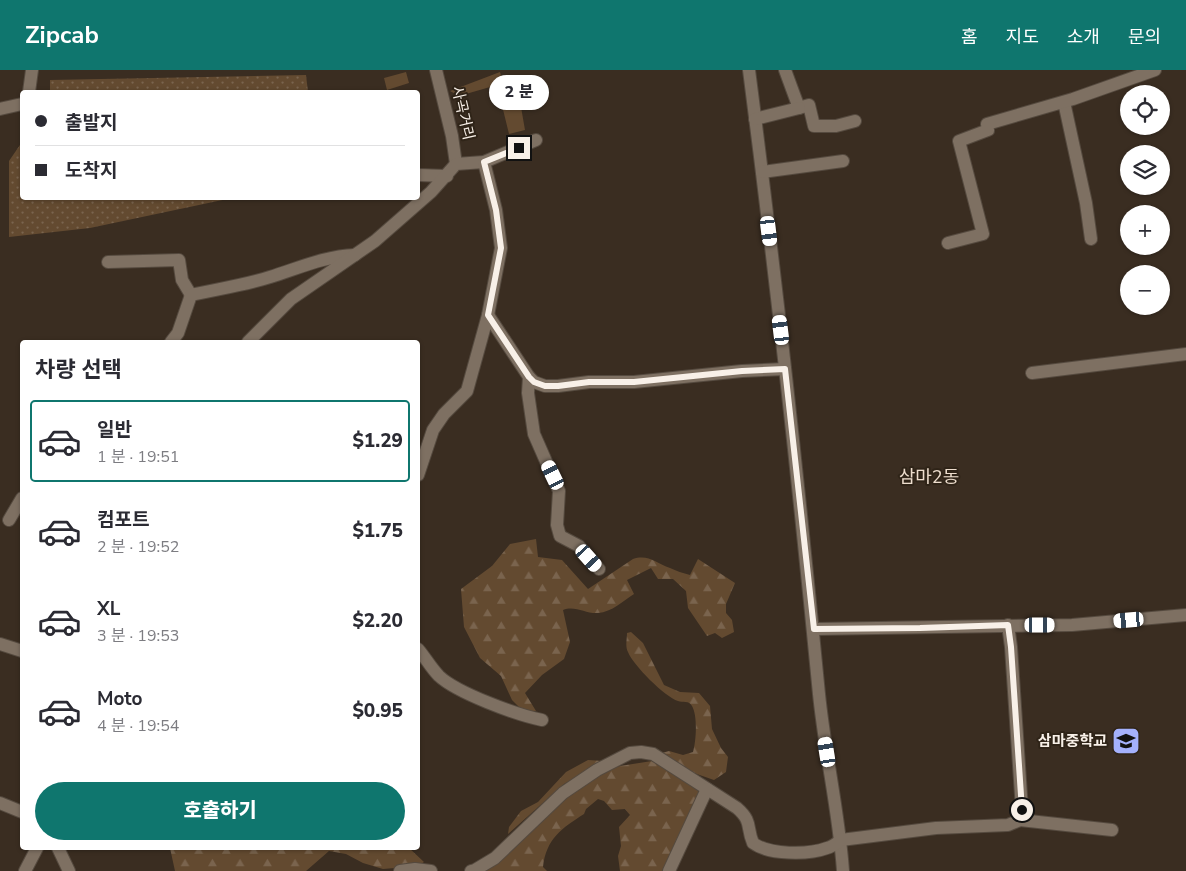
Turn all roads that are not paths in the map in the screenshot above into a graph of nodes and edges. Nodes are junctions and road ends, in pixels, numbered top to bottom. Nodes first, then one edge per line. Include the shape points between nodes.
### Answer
1 (32, 70) edge
2 (436, 70) edge
3 (749, 70) edge
4 (785, 70) edge
5 (1155, 70) edge
6 (29, 90) edge
7 (1064, 102) junction
8 (20, 104) edge
9 (799, 108) junction
10 (0, 109) edge
11 (755, 119) junction
12 (855, 121) dead end
13 (536, 140) dead end
14 (843, 161) dead end
15 (484, 162) junction
16 (456, 164) junction
17 (762, 172) junction
18 (420, 175) edge
19 (447, 176) junction
20 (1091, 239) dead end
21 (948, 243) dead end
22 (355, 255) junction
23 (108, 262) dead end
24 (191, 295) junction
25 (488, 315) junction
26 (173, 340) edge
27 (250, 340) edge
28 (1186, 354) edge
29 (785, 369) junction
30 (1032, 373) dead end
31 (529, 377) junction
32 (420, 469) edge
33 (20, 501) edge
34 (9, 520) dead end
35 (599, 569) dead end
36 (1186, 615) edge
37 (1008, 625) junction
38 (814, 629) junction
39 (0, 644) edge
40 (20, 649) edge
41 (420, 652) edge
42 (542, 720) dead end
43 (707, 789) junction
44 (0, 803) edge
45 (20, 811) edge
46 (1020, 820) junction
47 (1112, 830) dead end
48 (841, 840) junction
49 (36, 850) edge
50 (59, 850) edge
51 (25, 871) edge
52 (69, 871) edge
53 (400, 871) edge
54 (431, 871) edge
55 (471, 871) edge
56 (669, 871) edge
57 (843, 871) edge

1 - 6 street
2 - 16 street, 사곡거리
3 - 11 street
4 - 9 street
5 - 7 street
7 - 20 street
7 - 21 street via 987,124 988,130 959,141 983,234
8 - 10 street
9 - 11 street
9 - 12 street via 809,105 814,126 836,126
11 - 17 street
13 - 15 street
14 - 17 street
15 - 16 street
15 - 25 street via 501,248
16 - 19 street
17 - 29 street
18 - 19 street
19 - 22 street
22 - 24 street via 340,255 268,278
22 - 27 street via 291,299
23 - 24 street via 179,260 182,280
24 - 26 street
25 - 31 street
25 - 32 street via 467,391 433,430
28 - 30 street
29 - 31 street via 558,386 545,386
29 - 38 street
31 - 35 street via 534,434 559,491 557,525 560,536 573,542
33 - 34 street
36 - 37 street via 1072,625
37 - 38 street
37 - 46 street via 1022,810
38 - 48 street via 822,716
39 - 40 street
41 - 42 street via 447,682 490,703
43 - 48 street via 744,814 753,844 763,849 802,852 828,848
43 - 55 street via 653,754 630,753 563,793 495,858
43 - 56 street
44 - 45 street
46 - 47 street
46 - 48 street via 1008,825 936,828
48 - 57 street
49 - 51 street
50 - 52 street
53 - 54 street

